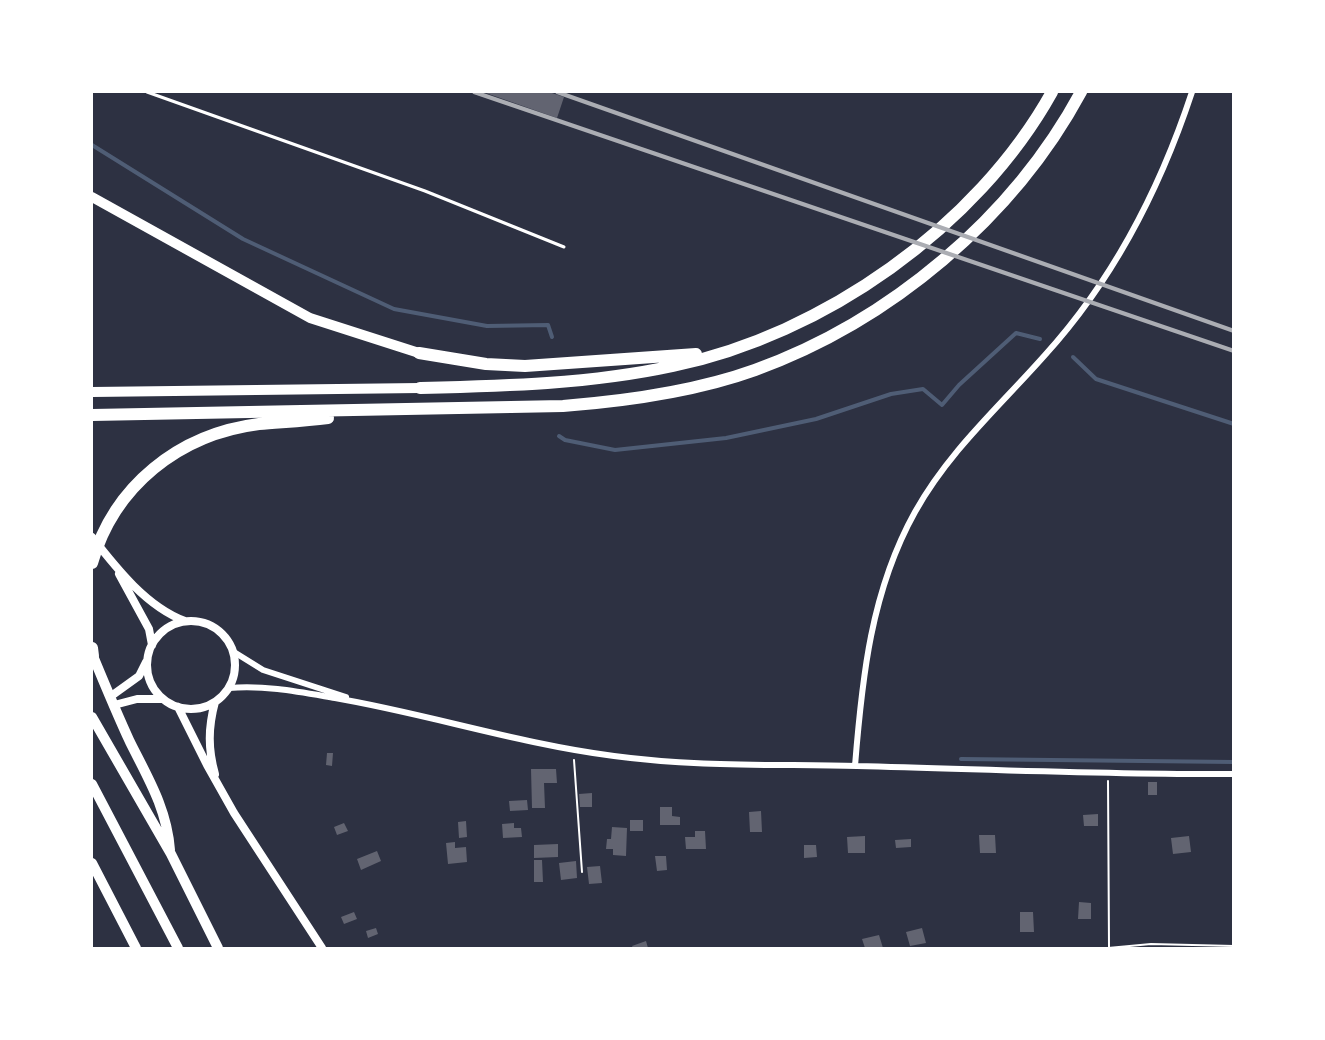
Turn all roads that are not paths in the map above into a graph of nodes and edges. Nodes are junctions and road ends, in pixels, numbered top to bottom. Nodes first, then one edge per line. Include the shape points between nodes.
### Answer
1 (147, 92) edge
2 (1052, 92) edge
3 (1081, 92) edge
4 (1192, 92) edge
5 (92, 198) edge
6 (564, 247) dead end
7 (727, 352) junction
8 (418, 353) joint
9 (420, 388) joint
10 (92, 392) edge
11 (364, 411) junction
12 (92, 415) edge
13 (92, 537) edge
14 (92, 563) edge
15 (114, 565) junction
16 (185, 621) junction
17 (152, 645) junction
18 (92, 652) edge
19 (234, 652) junction
20 (147, 661) junction
21 (230, 688) junction
22 (114, 694) dead end
23 (163, 699) junction
24 (215, 702) junction
25 (118, 704) dead end
26 (373, 704) junction
27 (178, 707) junction
28 (92, 717) edge
29 (855, 766) junction
30 (1233, 774) edge
31 (92, 784) edge
32 (218, 784) junction
33 (171, 854) junction
34 (92, 864) edge
35 (136, 948) edge
36 (178, 948) edge
37 (218, 948) edge
38 (322, 948) edge

1 - 6 lane via 414,187
2 - 7 highway via 1016,144 958,212 931,236 874,280 830,307
3 - 11 highway via 1040,158 951,255 845,326 754,370 632,399 563,406
4 - 29 street via 1159,182 1099,286 1045,355 949,458 914,513 896,549 874,613
5 - 8 highway via 283,306 338,329
7 - 8 highway via 525,366
7 - 9 highway via 602,378
9 - 10 highway
11 - 12 highway
11 - 14 highway via 301,422 257,424 192,444 144,475 117,506
13 - 15 street
15 - 16 street via 169,615
15 - 17 street via 149,629
16 - 17 street via 168,627
16 - 19 street via 215,628
17 - 20 street
18 - 33 highway via 160,801
19 - 21 street via 236,670
19 - 26 street via 282,677
20 - 22 street via 139,676
20 - 23 street via 150,679
21 - 24 street
21 - 26 street via 267,687
23 - 25 street
23 - 27 street
24 - 27 street via 196,709
24 - 32 street via 208,746
26 - 29 street via 610,756 688,764
27 - 32 street
28 - 33 highway
29 - 30 street
31 - 36 highway
32 - 38 street
33 - 37 highway
34 - 35 highway

